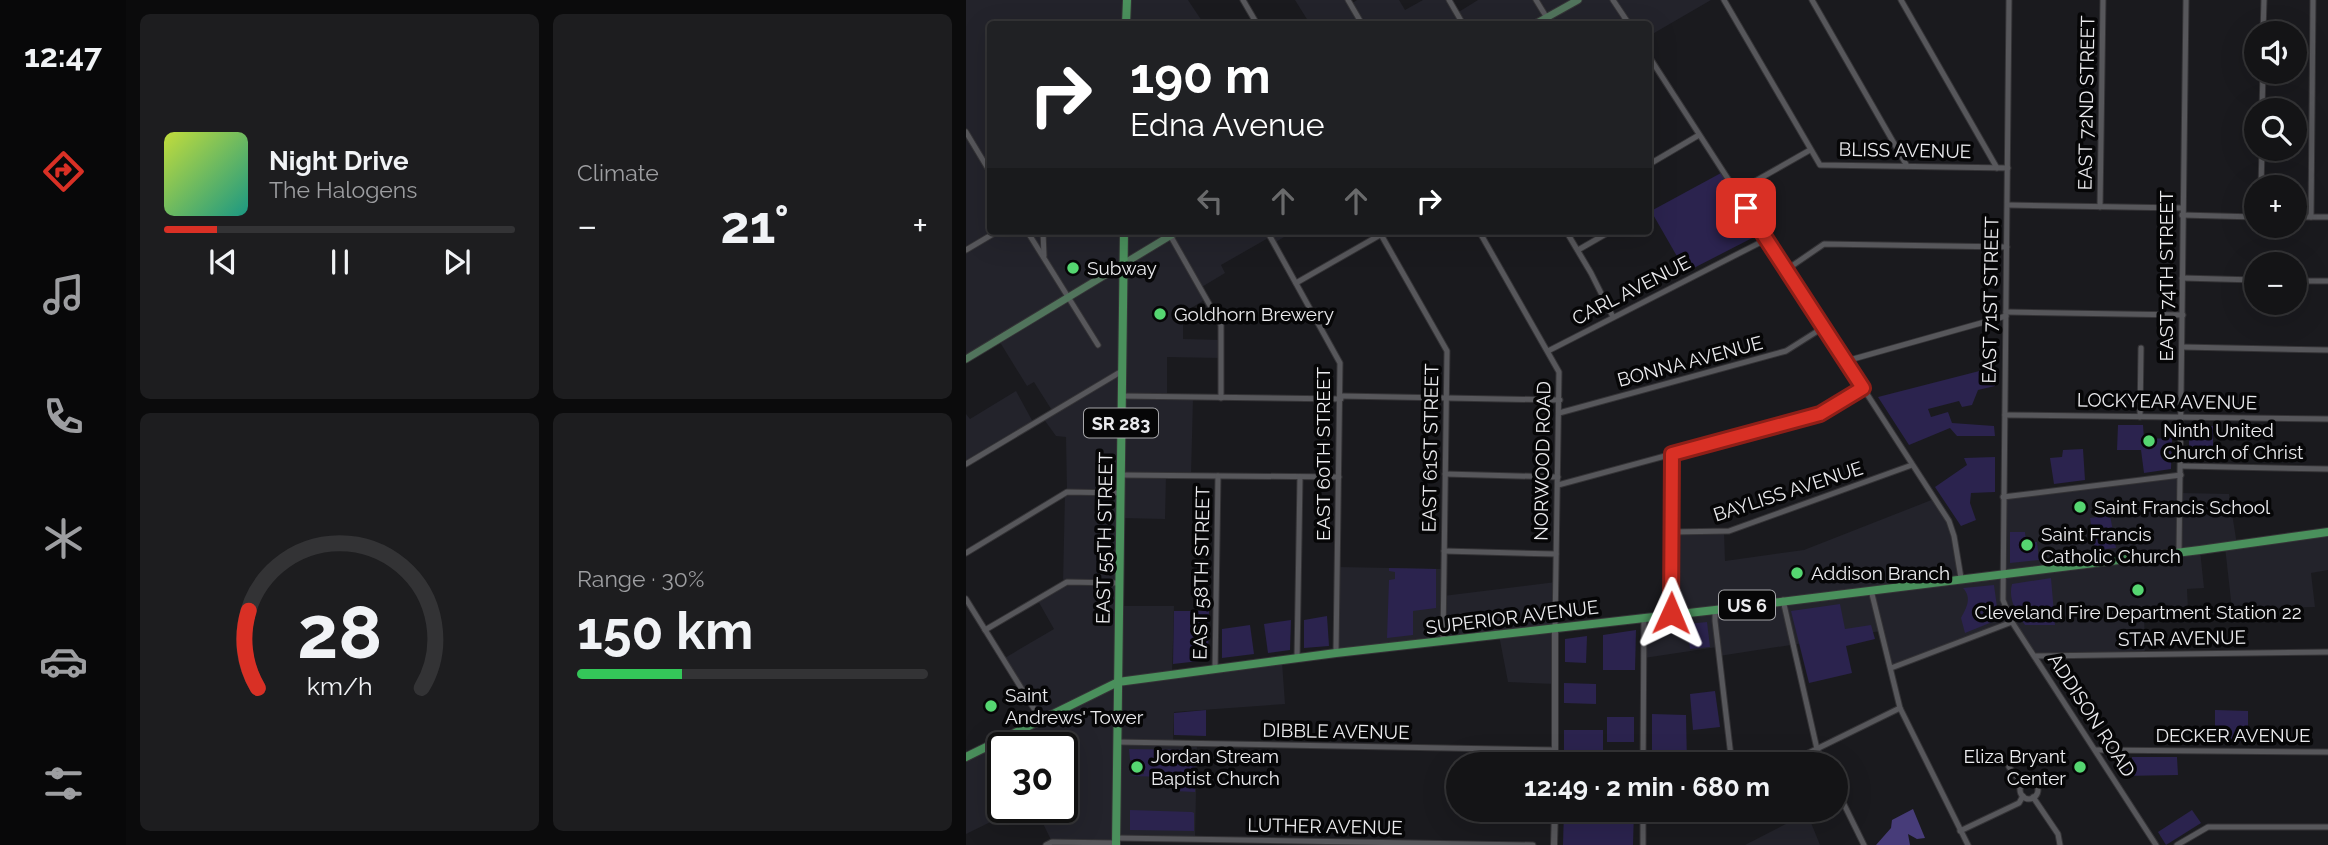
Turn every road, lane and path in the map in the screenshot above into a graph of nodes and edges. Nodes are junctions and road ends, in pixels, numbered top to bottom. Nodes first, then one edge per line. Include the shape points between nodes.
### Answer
1 (1127, 0) edge
2 (1243, 0) edge
3 (1348, 0) edge
4 (1449, 0) edge
5 (1536, 0) edge
6 (1578, 0) edge
7 (1613, 0) edge
8 (1724, 0) edge
9 (1812, 0) edge
10 (1901, 0) edge
11 (2009, 0) edge
12 (2102, 0) edge
13 (2186, 0) edge
14 (2264, 0) edge
15 (2313, 0) edge
16 (1547, 18) junction
17 (1126, 21) edge
18 (1255, 21) edge
19 (1360, 21) edge
20 (1461, 21) edge
21 (1541, 21) edge
22 (1627, 21) edge
23 (2263, 21) edge
24 (1652, 61) edge
25 (966, 132) edge
26 (1699, 135) junction
27 (1810, 150) junction
28 (1652, 163) edge
29 (1907, 166) junction
30 (987, 167) edge
31 (1997, 168) junction
32 (2008, 168) junction
33 (1736, 192) junction
34 (2008, 205) junction
35 (2100, 206) junction
36 (2182, 208) junction
37 (2182, 215) junction
38 (2244, 217) edge
39 (2307, 217) edge
40 (2311, 217) junction
41 (2328, 217) edge
42 (991, 235) edge
43 (1030, 235) edge
44 (1043, 235) edge
45 (1124, 235) edge
46 (1170, 235) edge
47 (1175, 235) edge
48 (1269, 235) edge
49 (1377, 235) edge
50 (1384, 235) edge
51 (1481, 235) edge
52 (1569, 235) edge
53 (1604, 235) edge
54 (1767, 239) junction
55 (2007, 247) junction
56 (966, 250) edge
57 (1578, 250) junction
58 (1045, 259) junction
59 (1123, 262) junction
60 (1786, 270) junction
61 (2182, 278) junction
62 (2244, 280) edge
63 (2307, 281) edge
64 (2328, 281) edge
65 (1296, 283) junction
66 (1066, 297) junction
67 (2006, 314) junction
68 (2183, 315) junction
69 (1613, 317) junction
70 (1824, 327) junction
71 (1098, 345) dead end
72 (2182, 347) junction
73 (2141, 348) dead end
74 (2328, 350) edge
75 (1548, 351) junction
76 (966, 359) edge
77 (1846, 361) junction
78 (1122, 371) junction
79 (1863, 388) junction
80 (1121, 396) junction
81 (1341, 397) junction
82 (1221, 398) junction
83 (1446, 398) junction
84 (1560, 400) junction
85 (1559, 413) junction
86 (2005, 415) junction
87 (2140, 417) junction
88 (2182, 417) junction
89 (2328, 419) edge
90 (1672, 454) junction
91 (966, 464) edge
92 (1912, 466) junction
93 (2181, 466) junction
94 (2328, 469) edge
95 (1445, 474) junction
96 (1121, 475) junction
97 (2181, 475) junction
98 (1218, 476) junction
99 (1300, 477) junction
100 (1339, 477) junction
101 (1558, 477) junction
102 (1558, 485) junction
103 (1120, 493) junction
104 (2003, 498) junction
105 (1672, 532) junction
106 (2328, 532) edge
107 (1444, 551) junction
108 (2179, 552) junction
109 (966, 553) edge
110 (1556, 554) junction
111 (2003, 574) junction
112 (1961, 578) junction
113 (1119, 583) junction
114 (1871, 590) junction
115 (966, 599) edge
116 (1783, 600) junction
117 (2003, 600) joint
118 (1715, 610) junction
119 (1671, 613) junction
120 (1644, 617) junction
121 (2012, 622) junction
122 (1555, 628) junction
123 (985, 630) junction
124 (1443, 641) junction
125 (2328, 652) edge
126 (1336, 653) junction
127 (2036, 656) junction
128 (1297, 659) junction
129 (1891, 668) junction
130 (1215, 670) junction
131 (1118, 682) junction
132 (1900, 708) junction
133 (1041, 720) junction
134 (1117, 742) junction
135 (1816, 749) junction
136 (1555, 750) joint
137 (2096, 750) junction
138 (1643, 752) edge
139 (1730, 752) edge
140 (1810, 752) edge
141 (1818, 752) edge
142 (2328, 752) edge
143 (967, 754) edge
144 (2008, 766) dead end
145 (2022, 784) junction
146 (2023, 796) junction
147 (2033, 797) junction
148 (1848, 812) edge
149 (1555, 822) edge
150 (1643, 822) edge
151 (2328, 827) edge
152 (1961, 831) junction
153 (1116, 842) edge
154 (1301, 843) edge
155 (1046, 845) edge
156 (1533, 845) edge
157 (1555, 845) edge
158 (1643, 845) edge
159 (1864, 845) edge
160 (1968, 845) edge
161 (2060, 845) edge
162 (2156, 845) edge
163 (2177, 845) edge

1 - 17 main road
2 - 18 street
3 - 19 street
4 - 20 street
5 - 16 street
6 - 16 main road
7 - 22 street
8 - 27 street
9 - 29 street
10 - 31 street
11 - 32 street, EAST 71ST STREET
12 - 35 street, EAST 72ND STREET
13 - 36 street, EAST 74TH STREET
14 - 23 street
15 - 40 street
16 - 21 main road
24 - 26 street
25 - 30 street
26 - 28 street
26 - 33 street
27 - 29 street, BLISS AVENUE via 1820,165
27 - 33 street
29 - 31 street, BLISS AVENUE
31 - 32 street, BLISS AVENUE
32 - 34 street, EAST 71ST STREET
33 - 54 street
34 - 35 street
34 - 55 street, EAST 71ST STREET
35 - 36 street
36 - 37 street, EAST 74TH STREET
37 - 38 street
37 - 61 street, EAST 74TH STREET
39 - 40 street
40 - 41 street
42 - 56 street
43 - 58 street
44 - 58 street
45 - 59 main road, EAST 55TH STREET
46 - 59 main road
47 - 82 street via 1221,325
48 - 65 street, EAST 60TH STREET
49 - 65 street
50 - 83 street, EAST 61ST STREET via 1447,351
51 - 75 street, NORWOOD ROAD
52 - 57 street
53 - 57 street
54 - 60 street
54 - 69 street, CARL AVENUE
55 - 60 street via 1824,244
55 - 67 street, EAST 71ST STREET
57 - 69 street
58 - 66 street
59 - 66 main road
59 - 78 main road, EAST 55TH STREET / SR 283
60 - 70 street
61 - 62 street
61 - 68 street, EAST 74TH STREET
63 - 64 street
65 - 81 street, EAST 60TH STREET via 1339,356
66 - 71 street
66 - 76 main road
67 - 68 street
67 - 77 street
67 - 86 street, EAST 71ST STREET
68 - 72 street, EAST 74TH STREET
69 - 75 street, CARL AVENUE
70 - 77 street
70 - 85 street, BONNA AVENUE via 1786,351
72 - 74 street
72 - 88 street, EAST 74TH STREET
73 - 87 street
75 - 84 street, NORWOOD ROAD via 1559,372
77 - 79 street
78 - 80 main road, EAST 55TH STREET / SR 283
78 - 91 street
79 - 90 street via 1820,414
79 - 92 street
80 - 82 street
80 - 96 main road, EAST 55TH STREET / SR 283
81 - 82 street
81 - 83 street
81 - 100 street, EAST 60TH STREET
83 - 84 street
83 - 95 street, EAST 61ST STREET
84 - 85 street, NORWOOD ROAD
85 - 101 street, NORWOOD ROAD
86 - 87 street, LOCKYEAR AVENUE
86 - 104 street, EAST 71ST STREET
87 - 88 street, LOCKYEAR AVENUE
88 - 89 street, LOCKYEAR AVENUE
88 - 93 street, EAST 74TH STREET
90 - 102 street
90 - 105 street
92 - 105 street, BAYLISS AVENUE via 1729,531
92 - 112 street via 1949,520
93 - 94 street
93 - 97 street, EAST 74TH STREET
95 - 101 street
95 - 107 street, EAST 61ST STREET
96 - 98 street
96 - 103 main road, EAST 55TH STREET / SR 283
97 - 104 street
97 - 108 street, EAST 74TH STREET
98 - 99 street
98 - 130 street, EAST 58TH STREET
99 - 100 street
99 - 128 street
100 - 126 street, EAST 60TH STREET
101 - 102 street, NORWOOD ROAD
102 - 110 street, NORWOOD ROAD
103 - 109 street via 1067,492
103 - 113 main road, EAST 55TH STREET / SR 283
104 - 111 street, EAST 71ST STREET
105 - 119 street
106 - 108 main road, SUPERIOR AVENUE / US 6
107 - 110 street
107 - 124 street, EAST 61ST STREET
108 - 111 main road, SUPERIOR AVENUE / US 6
110 - 122 street, NORWOOD ROAD
111 - 112 main road, SUPERIOR AVENUE / US 6
111 - 117 street, EAST 71ST STREET
112 - 114 main road, SUPERIOR AVENUE / US 6
113 - 123 street via 1067,582
113 - 131 main road, EAST 55TH STREET / SR 283
114 - 116 main road, SUPERIOR AVENUE / US 6
114 - 129 street
115 - 123 street
116 - 118 main road, SUPERIOR AVENUE / US 6
116 - 135 street
117 - 121 street, ADDISON ROAD
118 - 119 main road, SUPERIOR AVENUE / US 6
118 - 139 street
119 - 120 main road, SUPERIOR AVENUE / US 6
120 - 122 main road, SUPERIOR AVENUE / US 6
120 - 138 street
121 - 127 street, ADDISON ROAD
121 - 129 street
122 - 124 main road, SUPERIOR AVENUE / US 6
122 - 136 street
123 - 133 street
124 - 126 main road, SUPERIOR AVENUE / US 6
125 - 127 street, STAR AVENUE
126 - 128 main road, SUPERIOR AVENUE / US 6
127 - 137 street, ADDISON ROAD
128 - 130 main road, SUPERIOR AVENUE / US 6
129 - 132 street
130 - 131 main road, SUPERIOR AVENUE / US 6
131 - 133 main road, SUPERIOR AVENUE / US 6
131 - 134 main road, EAST 55TH STREET
132 - 135 street
132 - 152 street
133 - 143 main road, SUPERIOR AVENUE / US 6
134 - 136 street, DIBBLE AVENUE
134 - 153 main road, EAST 55TH STREET
135 - 140 street
135 - 141 street
137 - 142 street, DECKER AVENUE
137 - 162 street, ADDISON ROAD
144 - 145 street
145 - 146 street
145 - 147 street via 2035,783
146 - 147 street
146 - 152 street via 2019,803
147 - 161 street via 2058,834
148 - 159 street
149 - 157 street
150 - 158 street
151 - 163 street via 2208,827
152 - 160 street
153 - 154 street, LUTHER AVENUE
153 - 155 street, LUTHER AVENUE
154 - 156 street, LUTHER AVENUE

